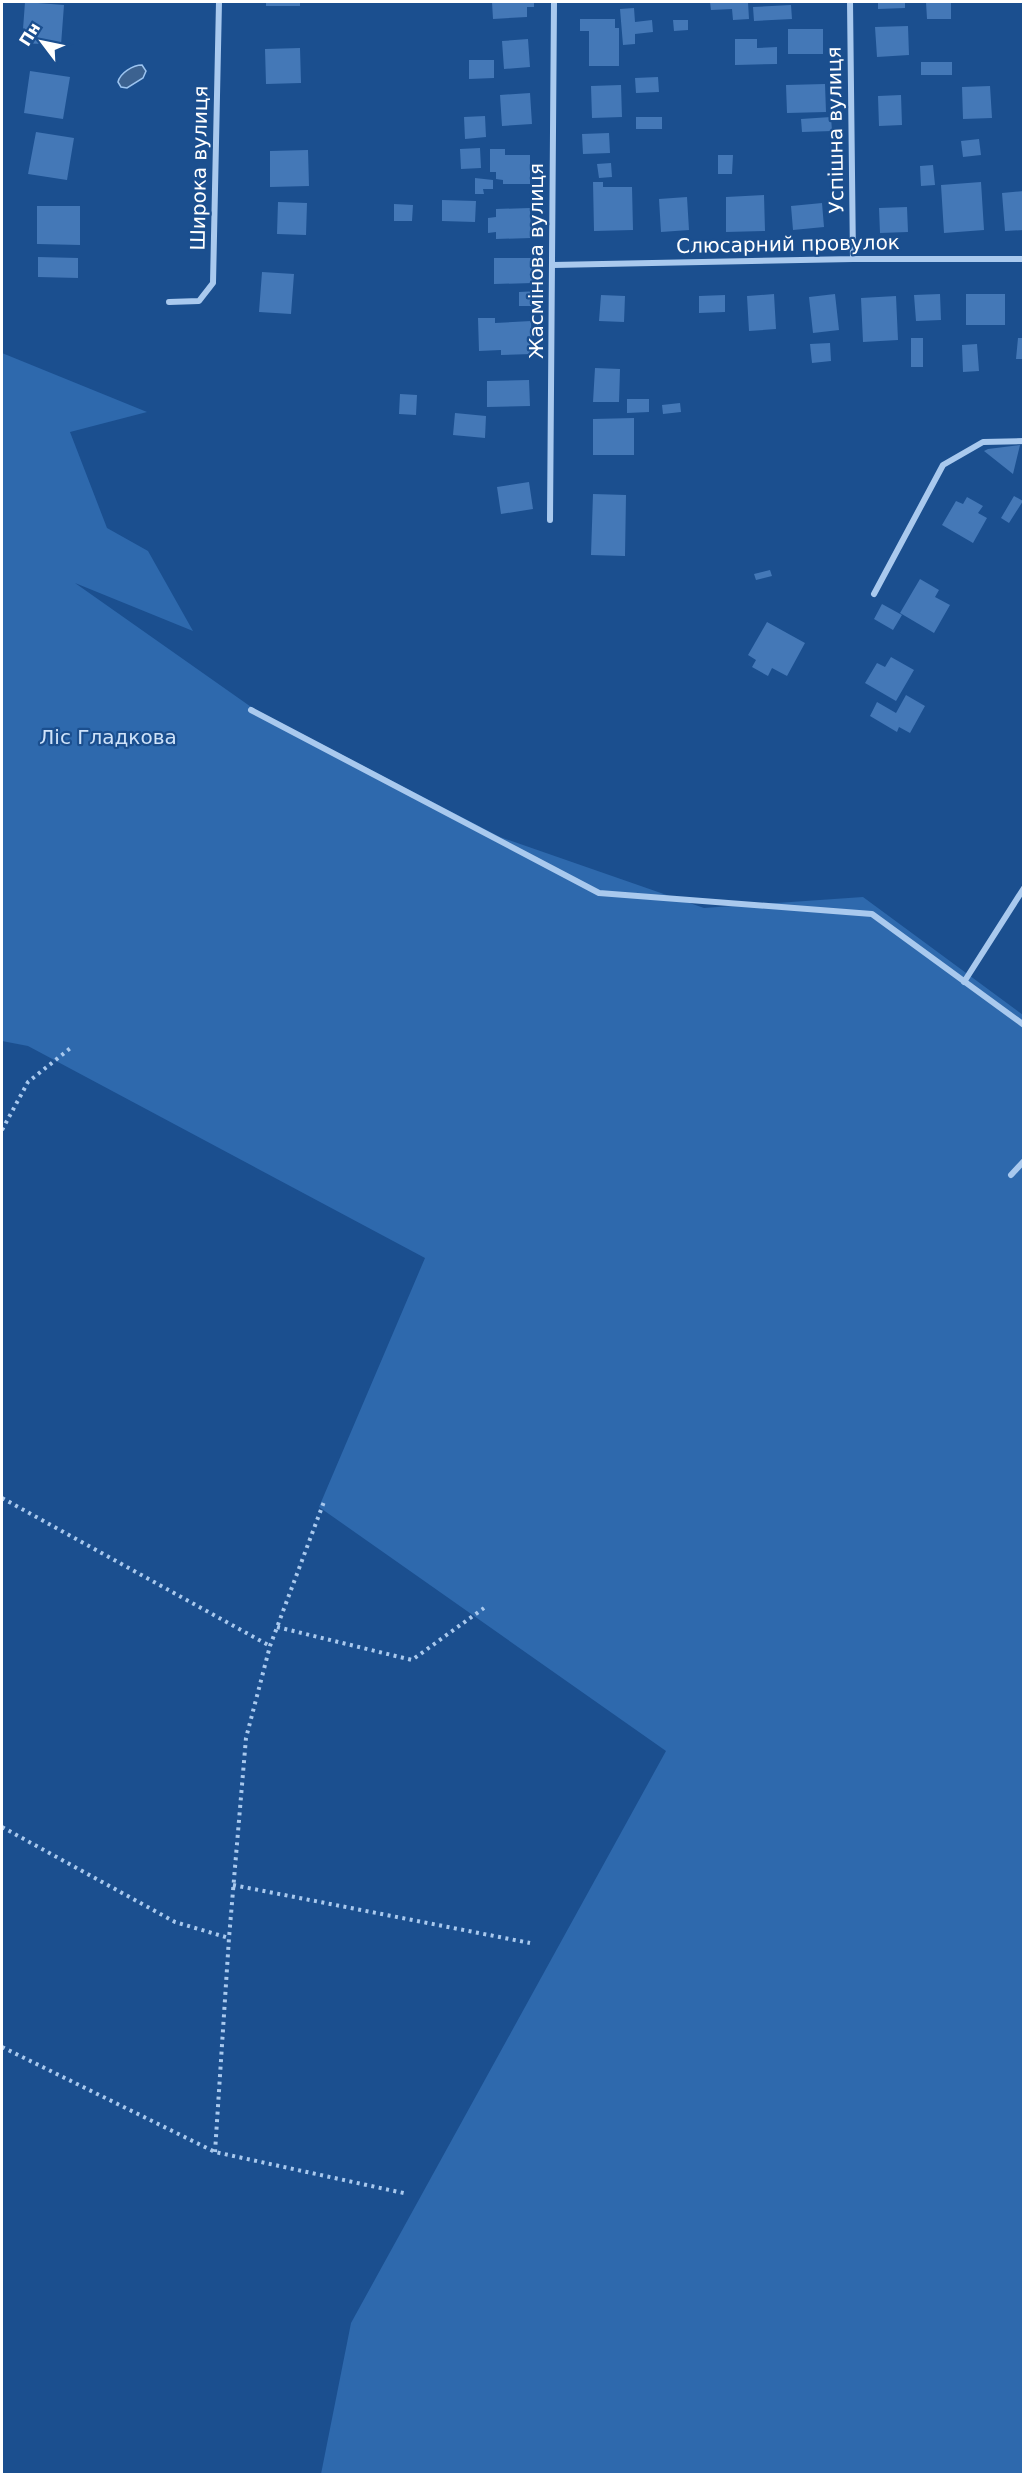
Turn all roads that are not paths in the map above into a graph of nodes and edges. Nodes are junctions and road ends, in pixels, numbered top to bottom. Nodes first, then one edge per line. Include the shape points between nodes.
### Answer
1 (219, 2) edge
2 (554, 2) edge
3 (849, 2) edge
4 (853, 259) junction
5 (1023, 259) edge
6 (553, 265) junction
7 (169, 302) dead end
8 (1023, 441) edge
9 (550, 520) dead end
10 (874, 594) dead end
11 (251, 710) dead end
12 (1023, 888) edge
13 (964, 982) junction
14 (1023, 1025) edge
15 (1023, 1161) edge
16 (1011, 1175) dead end

1 - 7 street, Широка вулиця via 213,283 199,301
2 - 6 street, Жасмінова вулиця
3 - 4 street, Успішна вулиця
4 - 5 street, Слюсарний провулок
4 - 6 street, Слюсарний провулок
6 - 9 street, Жасмінова вулиця
8 - 10 street via 983,442 943,465
11 - 13 street via 599,893 872,914
12 - 13 street
13 - 14 street
15 - 16 street

